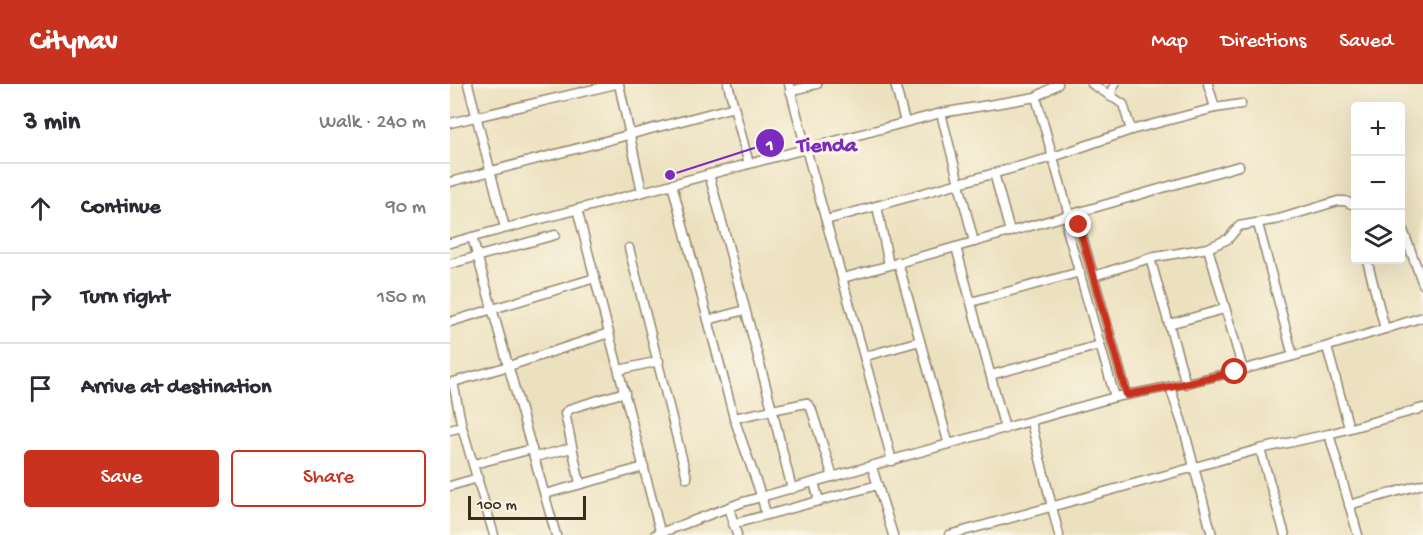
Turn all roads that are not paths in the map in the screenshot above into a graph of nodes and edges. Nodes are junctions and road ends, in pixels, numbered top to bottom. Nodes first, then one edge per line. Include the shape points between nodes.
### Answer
1 (468, 84) edge
2 (618, 84) edge
3 (728, 84) edge
4 (817, 84) edge
5 (895, 84) edge
6 (1059, 84) edge
7 (1092, 84) edge
8 (1115, 84) edge
9 (1208, 84) edge
10 (789, 88) edge
11 (1036, 97) junction
12 (1112, 97) junction
13 (1241, 104) dead end
14 (734, 107) junction
15 (1215, 108) junction
16 (941, 112) junction
17 (476, 116) junction
18 (905, 122) junction
19 (450, 123) edge
20 (1131, 130) junction
21 (630, 135) junction
22 (805, 149) junction
23 (1053, 157) junction
24 (749, 164) junction
25 (1239, 166) dead end
26 (490, 171) junction
27 (994, 173) junction
28 (709, 174) junction
29 (450, 182) edge
30 (959, 183) junction
31 (672, 184) junction
32 (642, 192) junction
33 (1351, 204) edge
34 (877, 206) junction
35 (577, 209) junction
36 (1069, 215) junction
37 (826, 220) junction
38 (1258, 224) junction
39 (505, 228) junction
40 (1010, 232) junction
41 (1405, 233) edge
42 (555, 235) dead end
43 (471, 237) junction
44 (974, 242) junction
45 (450, 243) edge
46 (956, 247) junction
47 (629, 248) dead end
48 (1209, 248) junction
49 (477, 256) junction
50 (1150, 258) junction
51 (450, 264) edge
52 (894, 264) junction
53 (1368, 264) edge
54 (1080, 272) junction
55 (1094, 276) junction
56 (595, 278) junction
57 (843, 278) junction
58 (1423, 284) edge
59 (971, 302) junction
60 (1224, 309) junction
61 (492, 310) junction
62 (745, 310) junction
63 (1423, 316) edge
64 (708, 320) junction
65 (450, 322) edge
66 (1169, 324) junction
67 (1385, 329) junction
68 (609, 333) junction
69 (920, 341) junction
70 (1100, 345) junction
71 (1328, 347) junction
72 (866, 356) junction
73 (1293, 356) junction
74 (659, 361) junction
75 (509, 366) junction
76 (619, 370) junction
77 (1243, 370) junction
78 (991, 375) junction
79 (452, 382) edge
80 (1186, 384) junction
81 (1170, 387) junction
82 (625, 392) junction
83 (1127, 395) junction
84 (1115, 397) junction
85 (1423, 408) edge
86 (772, 409) junction
87 (734, 418) junction
88 (1030, 422) junction
89 (462, 427) junction
90 (1349, 428) junction
91 (1005, 429) junction
92 (450, 430) edge
93 (1329, 434) junction
94 (949, 445) junction
95 (572, 448) junction
96 (1260, 449) junction
97 (533, 453) junction
98 (892, 461) junction
99 (474, 464) junction
100 (644, 467) junction
101 (872, 467) junction
102 (1193, 468) junction
103 (833, 477) junction
104 (478, 478) junction
105 (687, 478) dead end
106 (814, 482) junction
107 (580, 483) junction
108 (1423, 484) edge
109 (878, 485) junction
110 (450, 486) edge
111 (792, 489) junction
112 (545, 494) junction
113 (762, 498) junction
114 (819, 501) junction
115 (1349, 505) junction
116 (1050, 506) junction
117 (729, 507) junction
118 (766, 515) junction
119 (733, 524) junction
120 (984, 531) edge
121 (494, 535) edge
122 (556, 535) edge
123 (659, 535) edge
124 (737, 535) edge
125 (893, 535) edge
126 (949, 535) edge
127 (1059, 535) edge
128 (1212, 535) edge
129 (1285, 535) edge
130 (1358, 535) edge

1 - 17 street
2 - 17 street
2 - 21 street
3 - 14 street
4 - 10 street
5 - 18 street
6 - 11 street
7 - 12 street
8 - 12 street
9 - 15 street
10 - 22 street
11 - 16 street
11 - 23 street
12 - 20 street via 1123,104
13 - 15 street
14 - 21 street
14 - 24 street
15 - 20 street
16 - 18 street
16 - 30 street
17 - 19 street
17 - 26 street
18 - 22 street
20 - 23 street
21 - 26 street
21 - 32 street
22 - 24 street
22 - 37 street
23 - 27 street
23 - 36 street
24 - 28 street
25 - 36 street
26 - 29 street
26 - 39 street
27 - 30 street
27 - 40 street
28 - 31 street
28 - 62 street
30 - 34 street
30 - 44 street
31 - 32 street
31 - 64 street
32 - 35 street
33 - 38 street via 1338,201
34 - 37 street
34 - 52 street
35 - 39 street
35 - 56 street
36 - 40 street
36 - 54 street via 1067,229
36 - 55 street via 1079,225
37 - 57 street
38 - 48 street via 1239,226 1228,239
38 - 73 street
39 - 43 street
40 - 44 street
41 - 58 street
42 - 49 street
43 - 45 street
43 - 49 street
44 - 46 street
46 - 52 street
46 - 59 street
47 - 74 street
48 - 50 street
48 - 60 street
49 - 51 street
49 - 61 street
50 - 55 street
50 - 66 street
52 - 57 street
52 - 69 street
53 - 67 street
54 - 59 street
54 - 70 street
55 - 83 street
56 - 61 street
56 - 68 street
57 - 72 street
59 - 78 street
60 - 66 street
60 - 77 street
61 - 65 street
61 - 75 street
62 - 64 street
62 - 86 street
63 - 67 street
64 - 87 street
66 - 80 street
67 - 71 street
68 - 75 street
68 - 76 street
69 - 72 street
69 - 94 street
70 - 78 street
70 - 84 street
71 - 73 street
71 - 90 street
72 - 98 street
73 - 77 street
74 - 76 street
74 - 105 street
75 - 79 street
75 - 97 street
76 - 82 street
77 - 80 street
78 - 91 street
79 - 89 street
80 - 81 street
81 - 83 street
81 - 102 street
82 - 95 street via 566,411
82 - 100 street
83 - 84 street
84 - 88 street
85 - 90 street
86 - 87 street
86 - 103 street via 804,402 809,405
86 - 111 street
87 - 113 street
88 - 91 street
88 - 116 street
89 - 92 street
89 - 99 street
90 - 93 street
91 - 94 street
93 - 96 street
93 - 115 street
94 - 98 street
95 - 97 street
95 - 107 street
96 - 102 street
96 - 129 street
97 - 99 street
97 - 112 street
98 - 101 street
99 - 104 street
100 - 107 street
100 - 123 street
101 - 103 street
101 - 109 street
102 - 116 street
102 - 128 street
103 - 106 street
104 - 110 street
104 - 121 street
106 - 111 street
106 - 114 street
107 - 112 street
108 - 115 street
109 - 114 street
109 - 125 street
111 - 113 street
112 - 122 street
113 - 117 street
113 - 118 street
114 - 118 street
115 - 130 street
116 - 120 street
116 - 127 street
117 - 119 street
117 - 123 street
118 - 119 street
119 - 124 street
120 - 126 street

